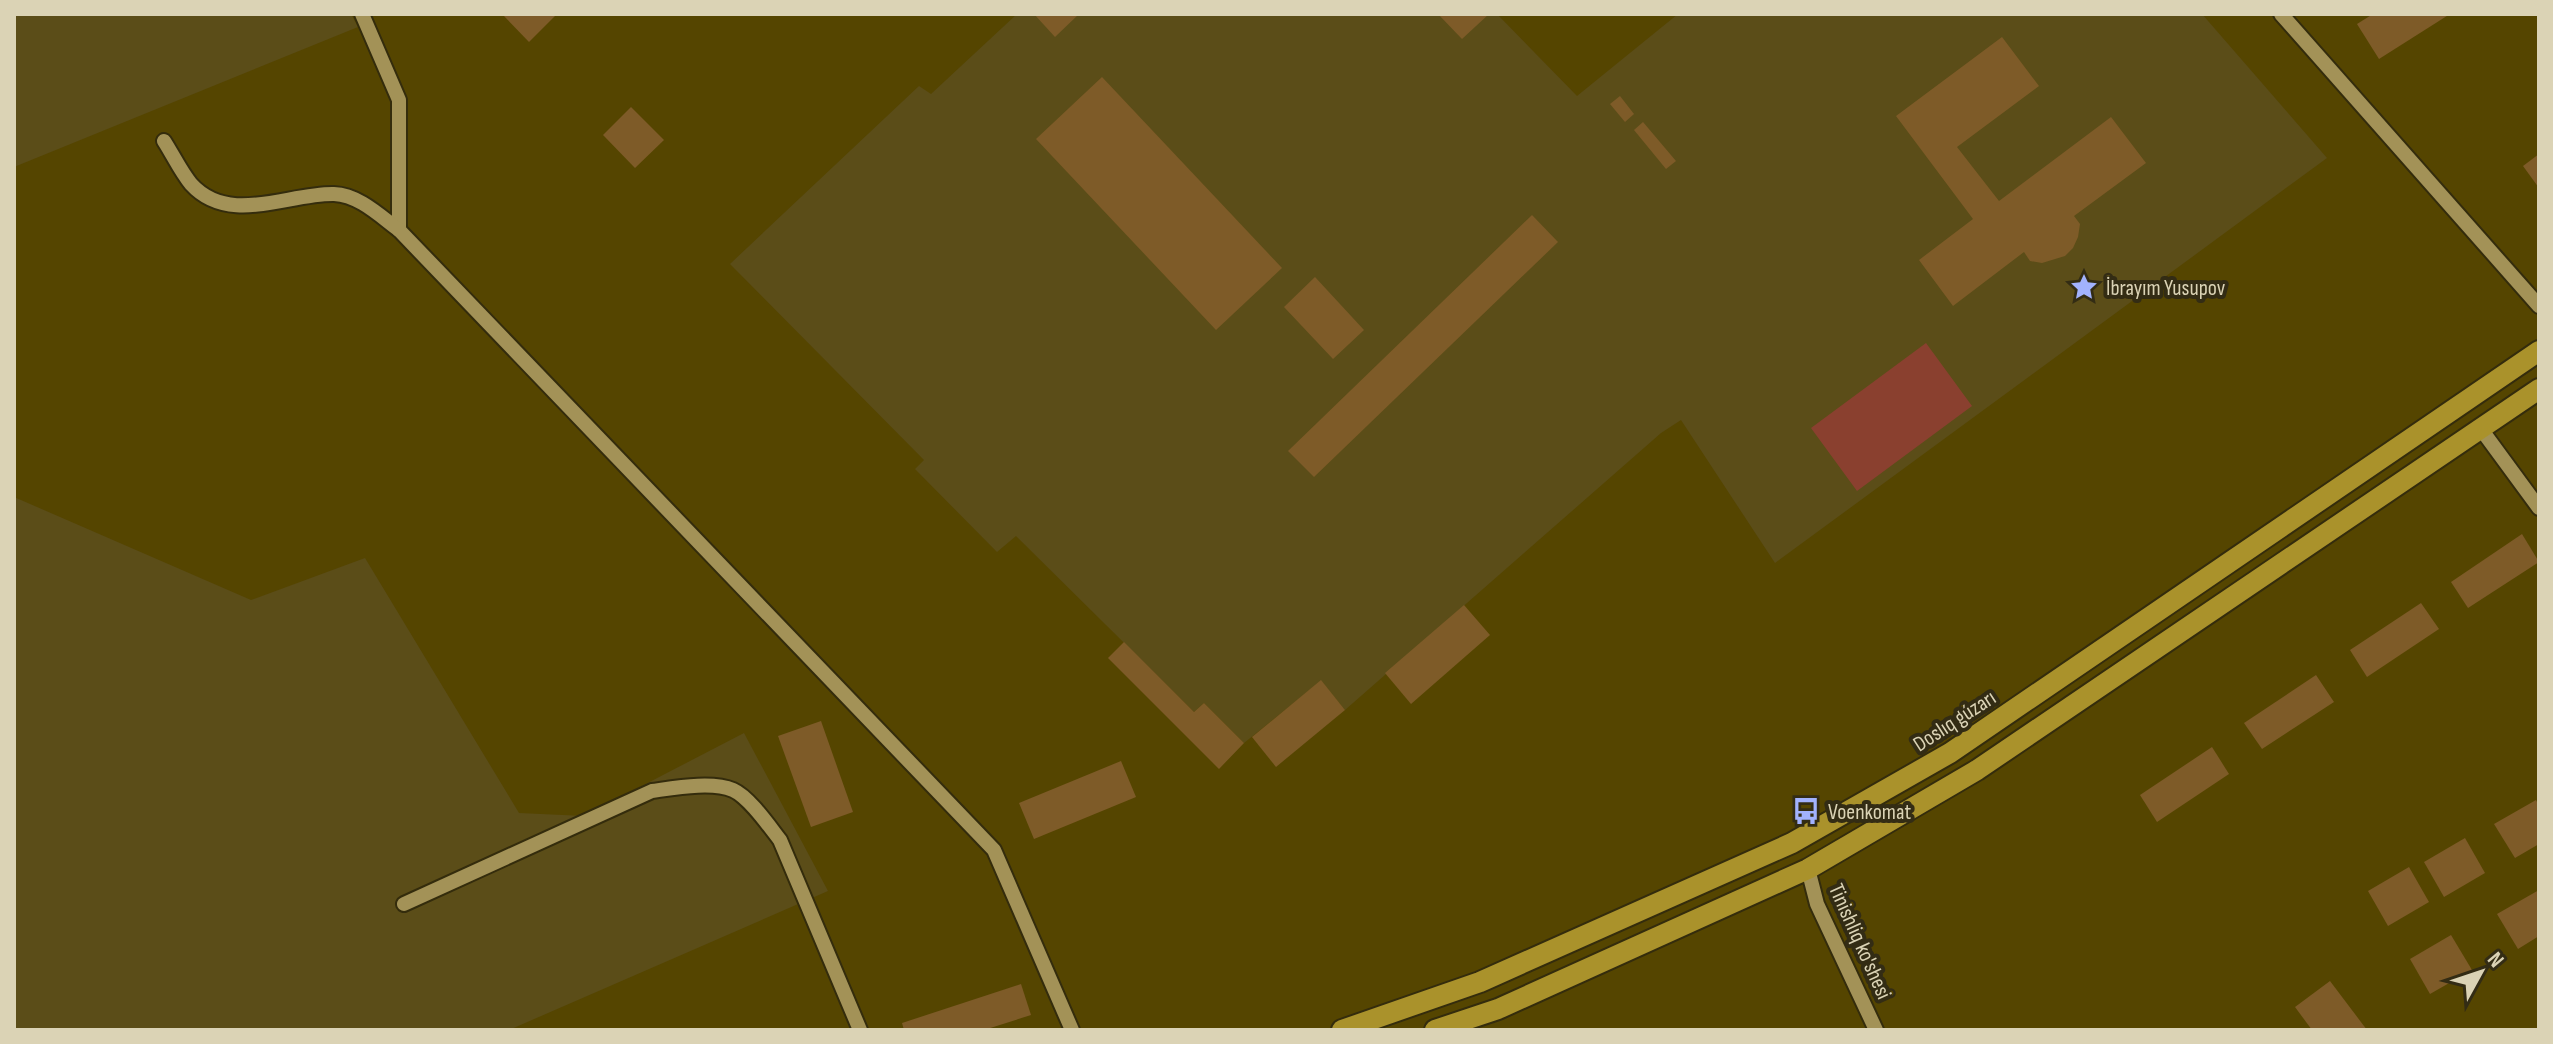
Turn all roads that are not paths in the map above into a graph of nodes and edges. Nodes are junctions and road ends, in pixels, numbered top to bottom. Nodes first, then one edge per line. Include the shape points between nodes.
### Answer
1 (362, 14) edge
2 (2281, 14) edge
3 (164, 141) dead end
4 (399, 230) junction
5 (2539, 306) edge
6 (2539, 351) edge
7 (2539, 389) edge
8 (2481, 429) junction
9 (2539, 508) edge
10 (1808, 869) junction
11 (404, 904) dead end
12 (860, 1030) edge
13 (1072, 1030) edge
14 (1342, 1030) edge
15 (1435, 1030) edge
16 (1876, 1030) edge

1 - 4 street via 399,100
2 - 5 street
3 - 4 street via 191,184 212,201 271,204 336,194 367,205
4 - 13 street via 994,850
6 - 14 main road, Doslıq gúzarı via 1950,753 1792,843 1480,982
7 - 8 main road
8 - 9 street
8 - 10 main road via 1977,770
10 - 15 main road via 1498,1009
10 - 16 street, Tinishliq ko'shesi via 1817,904
11 - 12 street via 652,791 693,785 733,790 780,840

